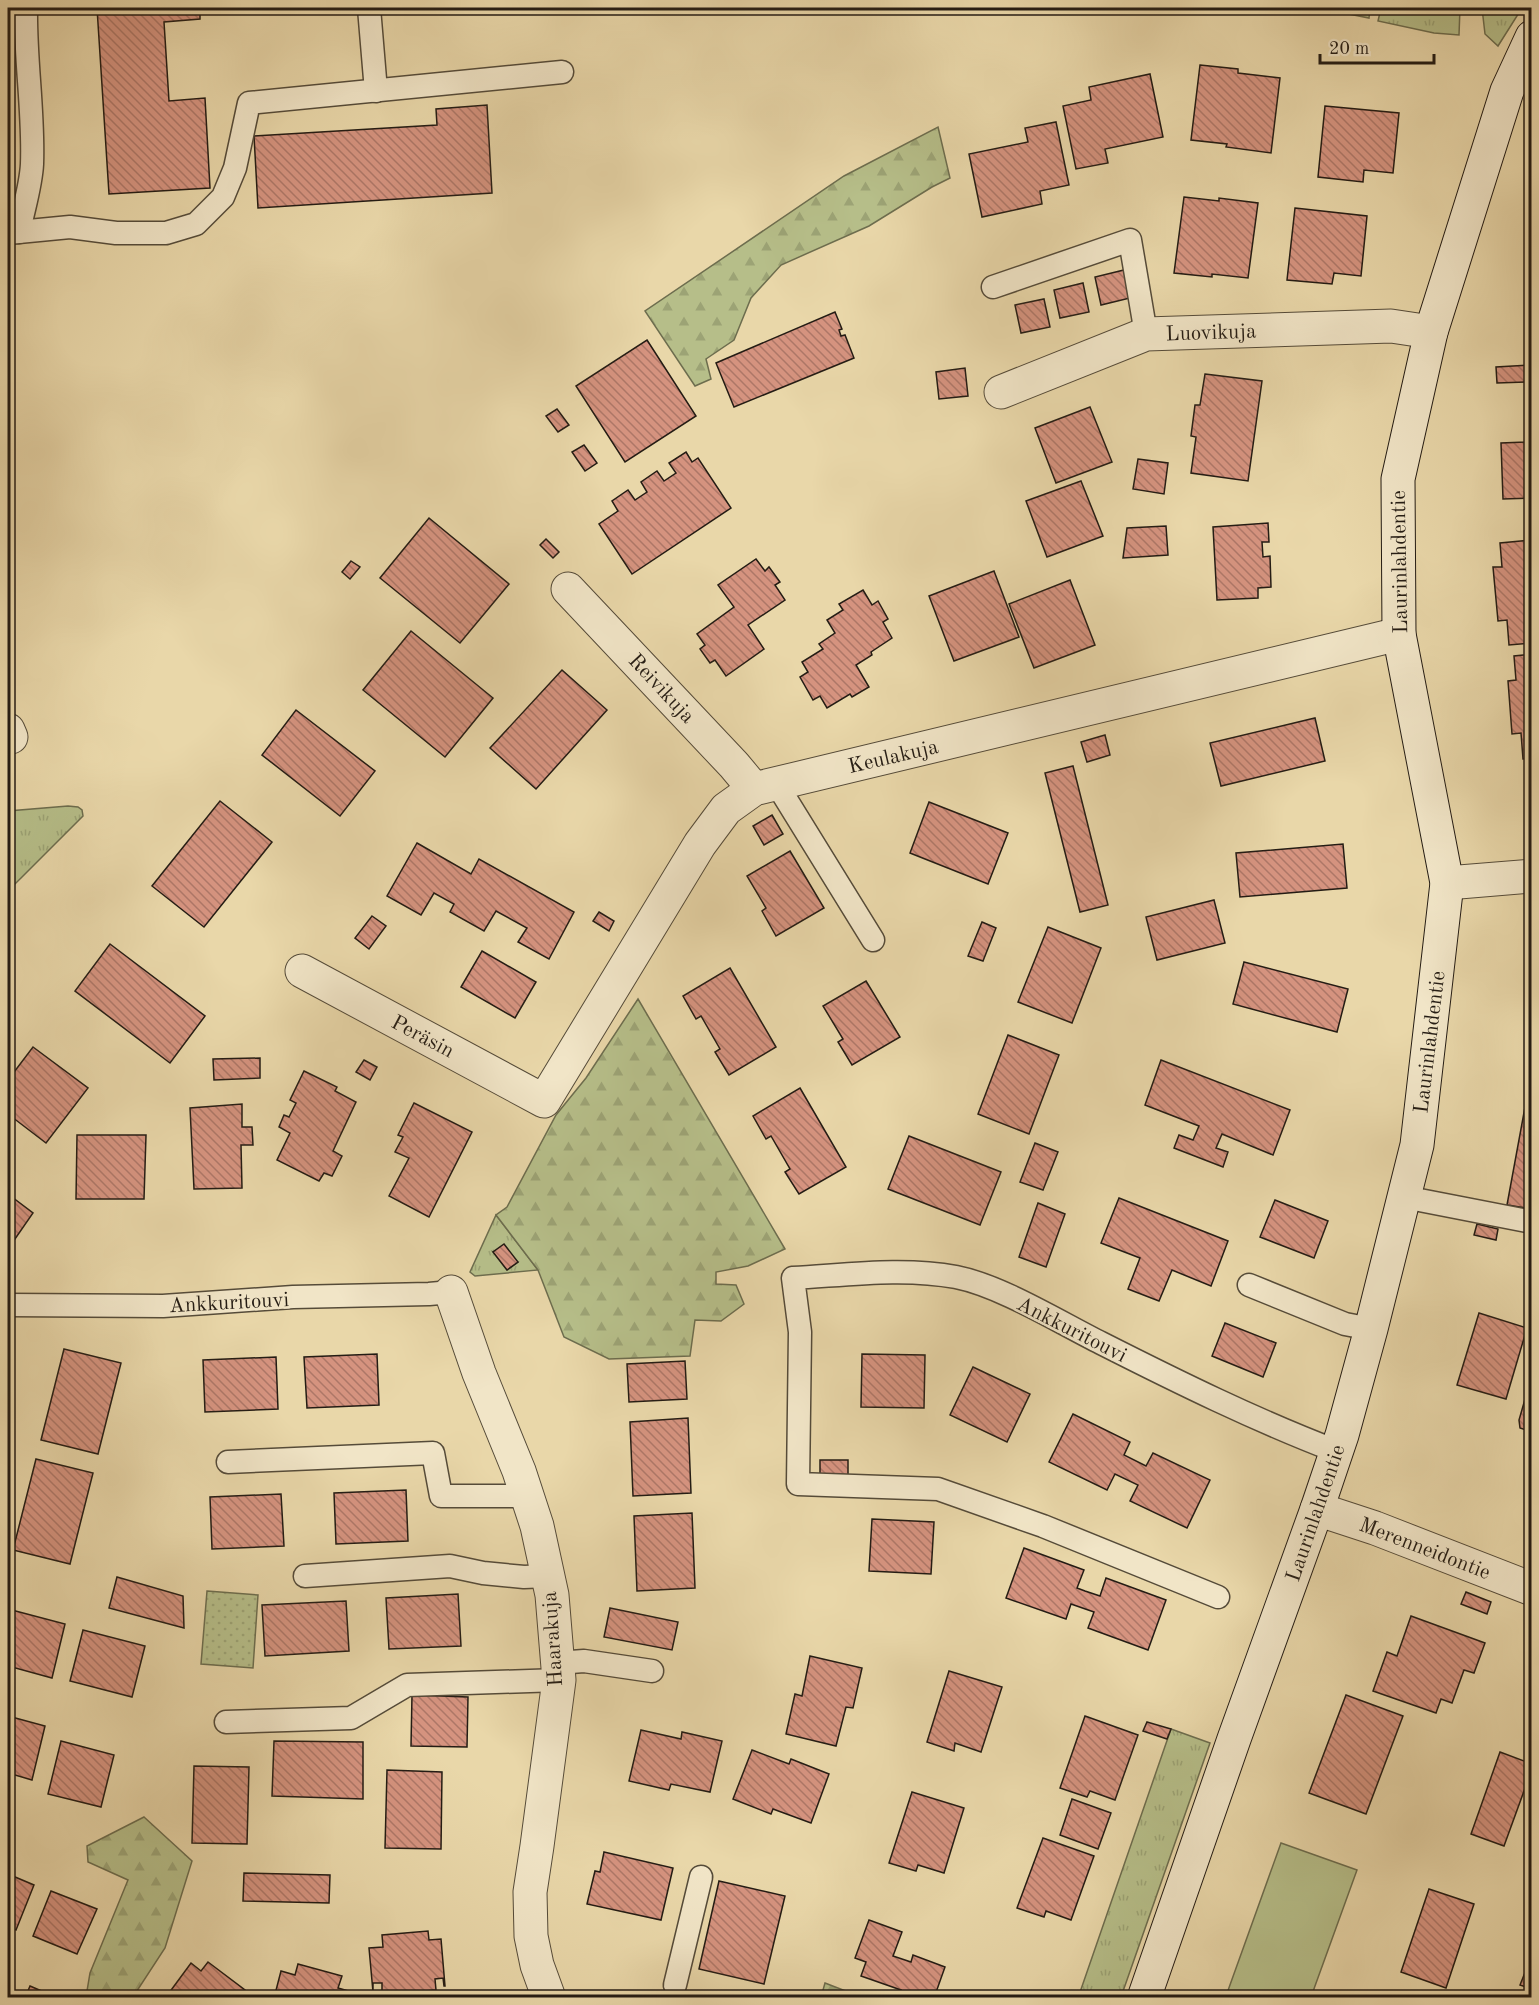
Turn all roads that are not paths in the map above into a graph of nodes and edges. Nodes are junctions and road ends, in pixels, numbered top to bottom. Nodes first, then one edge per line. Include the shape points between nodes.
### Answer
1 (26, 8) edge
2 (369, 8) edge
3 (1532, 37) edge
4 (1526, 62) edge
5 (562, 72) dead end
6 (376, 91) junction
7 (13, 232) edge
8 (993, 287) dead end
9 (1431, 332) junction
10 (1146, 334) junction
11 (1001, 392) dead end
12 (568, 589) dead end
13 (1399, 634) junction
14 (765, 786) junction
15 (1532, 876) edge
16 (1447, 883) junction
17 (873, 940) dead end
18 (303, 971) dead end
19 (544, 1101) joint
20 (1404, 1197) junction
21 (1532, 1222) edge
22 (1249, 1285) dead end
23 (451, 1292) joint
24 (8, 1305) edge
25 (1371, 1329) junction
26 (1336, 1451) junction
27 (228, 1462) dead end
28 (526, 1496) junction
29 (1317, 1509) junction
30 (305, 1576) dead end
31 (547, 1576) junction
32 (1532, 1589) edge
33 (1218, 1597) dead end
34 (652, 1671) dead end
35 (558, 1672) junction
36 (226, 1722) dead end
37 (701, 1877) dead end
38 (675, 1985) dead end
39 (549, 1998) edge
40 (1144, 1998) edge

1 - 7 lane via 32,165
2 - 6 lane
3 - 4 street, Laurinlahdentie
4 - 9 street, Laurinlahdentie via 1507,91
5 - 6 lane
6 - 7 lane via 249,103 235,168 223,197 196,224 166,233 116,233 70,227
8 - 10 lane via 1130,240
9 - 10 street, Luovikuja via 1391,326
9 - 13 street, Laurinlahdentie via 1398,479
10 - 11 street, Luovikuja
12 - 14 street, Reivikuja via 734,765
13 - 14 street, Keulakuja
13 - 16 street, Laurinlahdentie
14 - 17 lane
14 - 19 street, Keulakuja via 726,809 700,844
15 - 16 street
16 - 20 street, Laurinlahdentie via 1417,1145
18 - 19 street, Peräsin
20 - 21 lane
20 - 25 street, Laurinlahdentie
22 - 25 lane via 1345,1324
23 - 24 lane, Ankkuritouvi via 163,1306
23 - 28 street, Haarakuja
25 - 26 street, Laurinlahdentie
26 - 29 street, Laurinlahdentie
26 - 33 lane, Ankkuritouvi via 1190,1389 1018,1301 956,1277 895,1271 793,1278 800,1332 798,1484 938,1489 1043,1526
27 - 28 lane via 433,1453 441,1496
28 - 31 street, Haarakuja via 537,1526
29 - 32 street, Merenneidontie
29 - 40 street, Laurinlahdentie
30 - 31 lane via 450,1566 483,1573
31 - 35 street, Haarakuja
34 - 35 lane via 584,1660
35 - 36 lane via 407,1685 351,1718
35 - 39 street, Haarakuja via 530,1892 531,1936
37 - 38 lane

